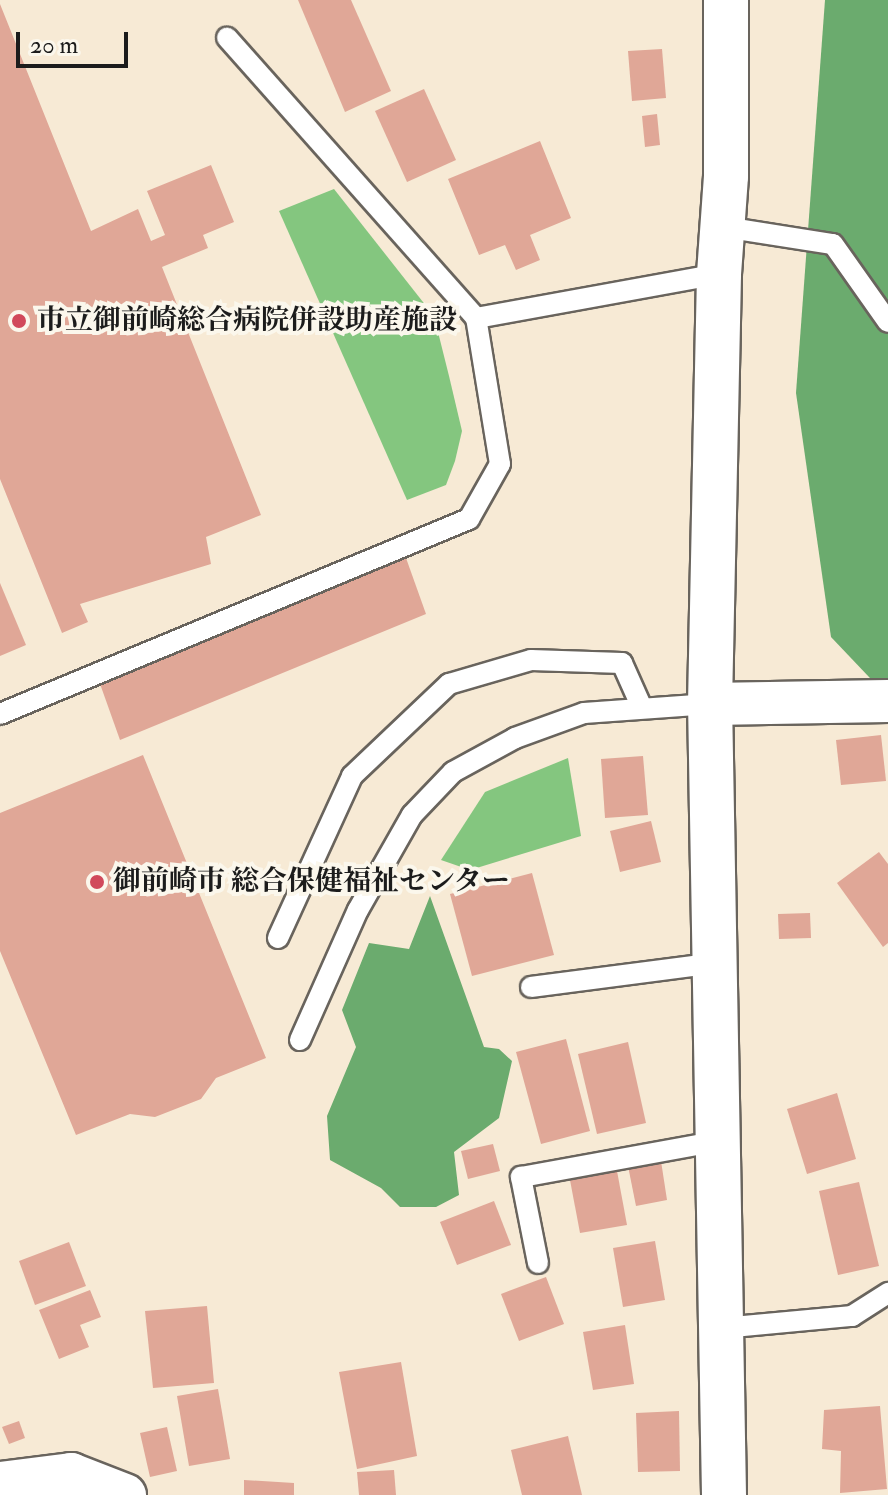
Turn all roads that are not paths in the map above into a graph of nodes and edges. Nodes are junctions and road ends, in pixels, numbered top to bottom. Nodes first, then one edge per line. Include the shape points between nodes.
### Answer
1 (726, 0) edge
2 (227, 38) dead end
3 (724, 227) junction
4 (719, 274) junction
5 (476, 318) junction
6 (888, 322) edge
7 (888, 701) edge
8 (710, 704) junction
9 (642, 708) junction
10 (0, 714) edge
11 (278, 938) dead end
12 (716, 963) junction
13 (531, 987) dead end
14 (300, 1040) dead end
15 (719, 1141) junction
16 (538, 1263) dead end
17 (888, 1293) edge
18 (722, 1328) junction
19 (0, 1483) edge
20 (125, 1495) edge
21 (724, 1495) edge

1 - 3 street
2 - 5 lane
3 - 4 street
3 - 6 lane via 833,244
4 - 5 lane
4 - 8 street
5 - 10 lane via 500,464 469,519
7 - 8 street
8 - 9 lane
8 - 12 street
9 - 11 lane via 622,663 531,660 449,684 352,776
9 - 14 lane via 584,713 515,738 453,772 412,815 358,910
12 - 13 lane
12 - 15 street
15 - 16 lane via 521,1177
15 - 18 street
17 - 18 lane via 852,1316
18 - 21 street
19 - 20 street via 71,1474

